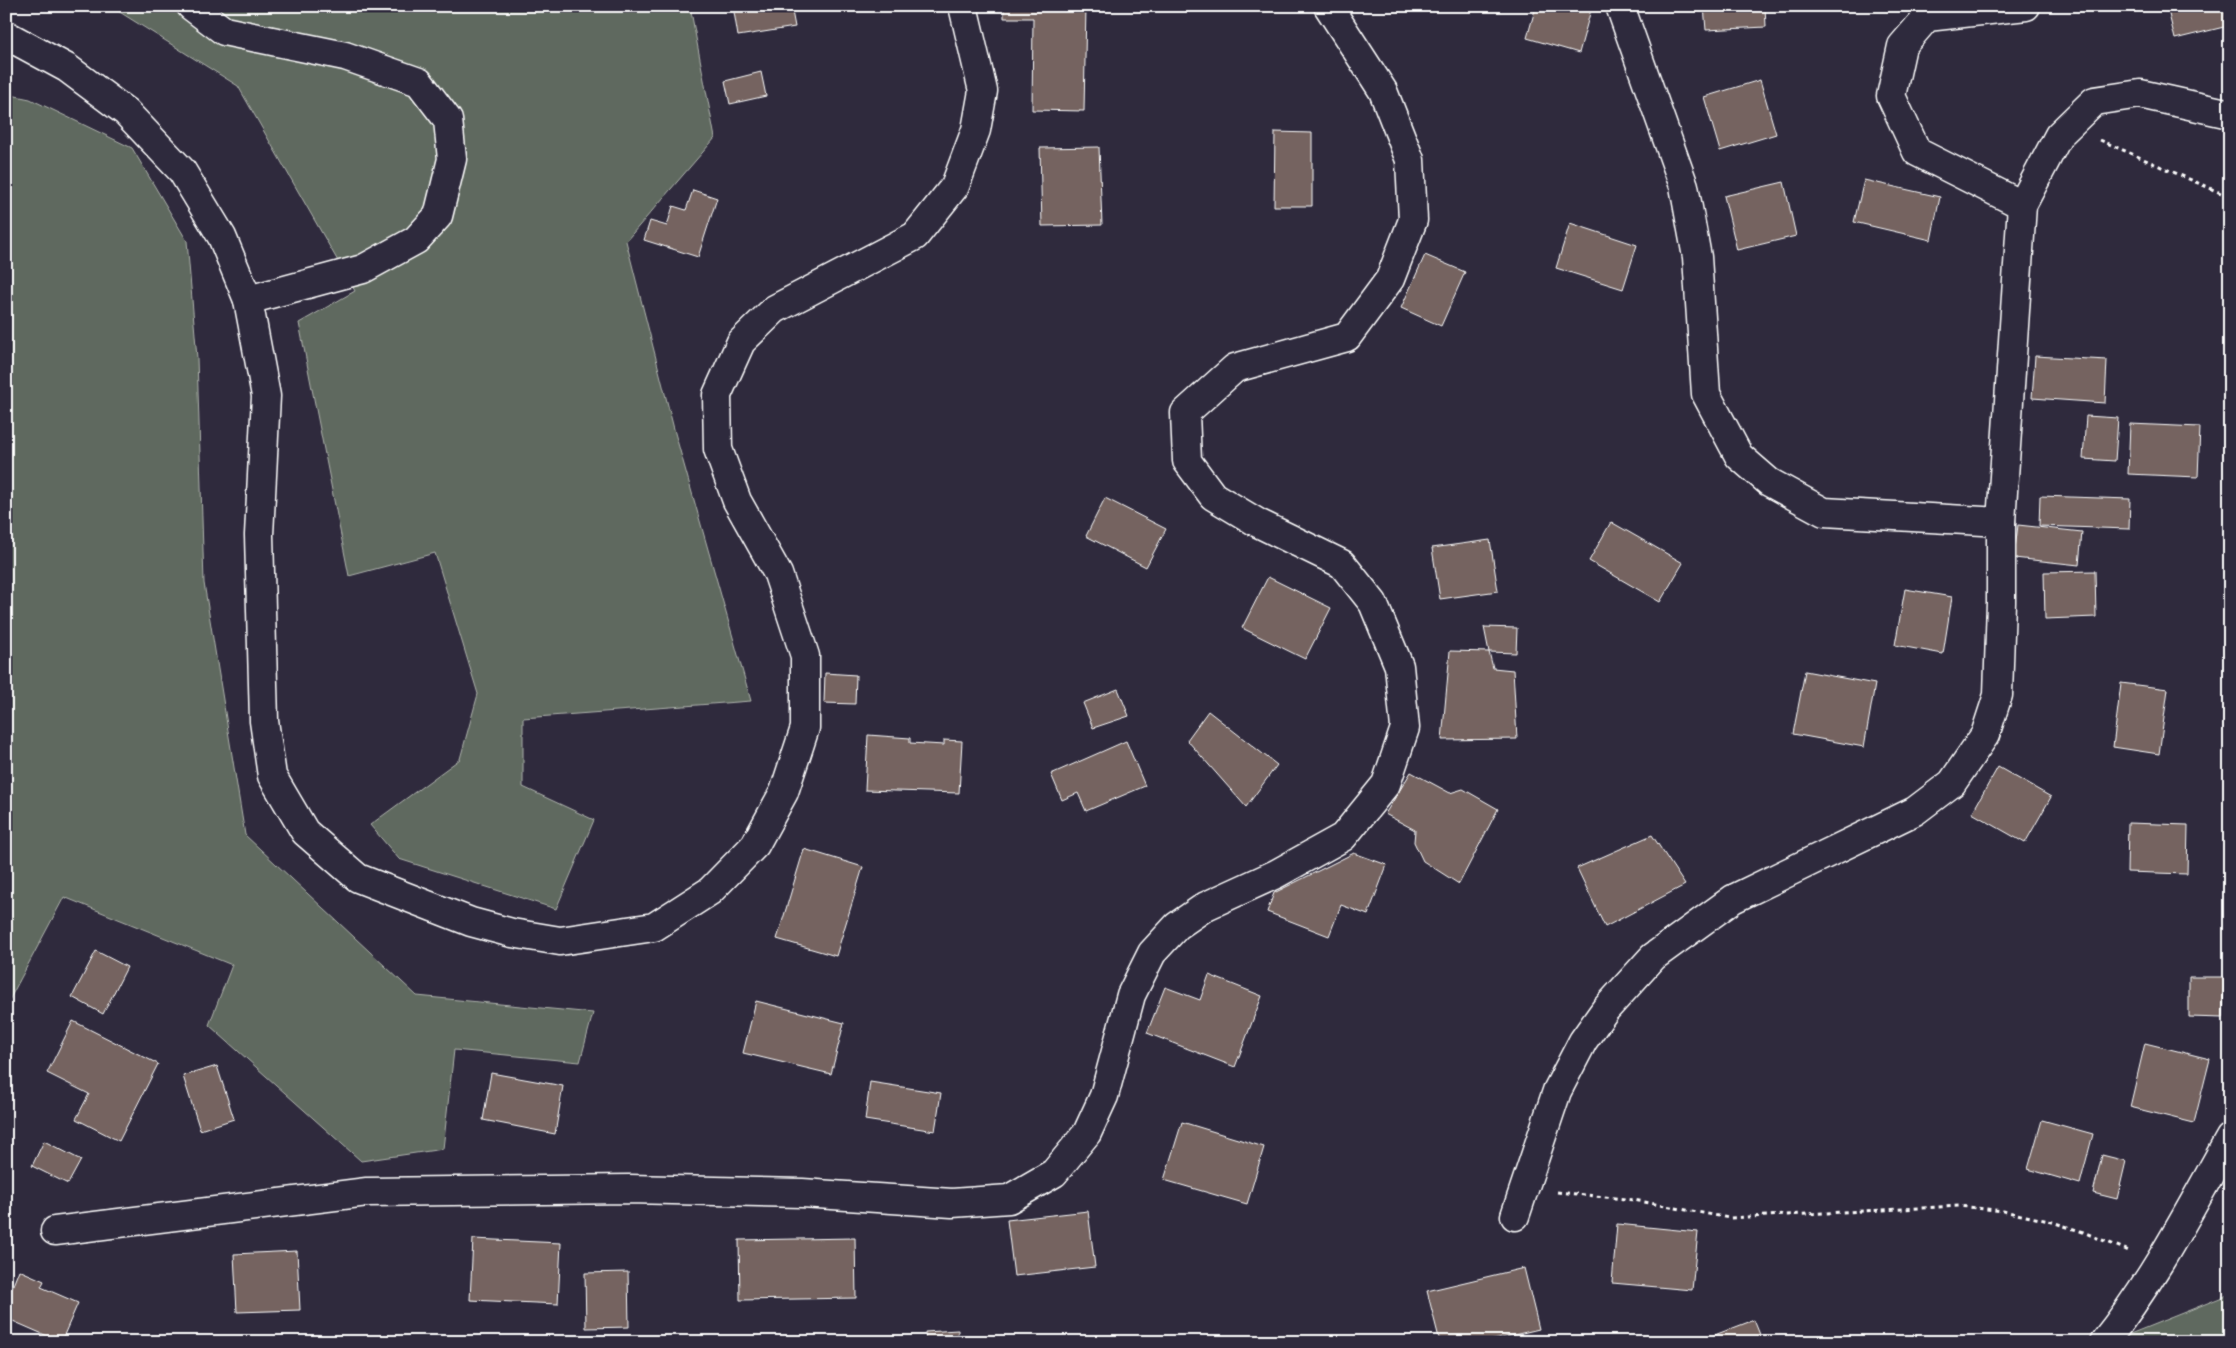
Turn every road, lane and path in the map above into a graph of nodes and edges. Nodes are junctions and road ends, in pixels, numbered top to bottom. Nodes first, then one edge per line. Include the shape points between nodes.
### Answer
1 (191, 6) edge
2 (963, 6) edge
3 (1328, 6) edge
4 (1620, 6) edge
5 (2026, 6) edge
6 (6, 35) edge
7 (2230, 114) edge
8 (2069, 126) junction
9 (2230, 197) edge
10 (2022, 206) junction
11 (248, 300) junction
12 (2001, 522) junction
13 (2230, 1138) edge
14 (1524, 1188) junction
15 (1515, 1216) dead end
16 (55, 1230) dead end
17 (2158, 1263) junction
18 (2104, 1342) edge

1 - 11 street via 224,31 344,56 419,82 448,120 452,159 438,216 416,240 363,269
2 - 11 street via 983,91 976,130 955,186 915,236 775,308 741,342 717,395 718,448 737,500 778,574 804,656 805,728 784,792 755,845 710,891 654,927 560,941 471,922 358,878 305,832 272,776 264,721 259,535 266,396
3 - 16 street via 1383,91 1410,160 1413,220 1390,279 1347,337 1235,368 1185,412 1187,461 1213,496 1258,523 1342,564 1373,603 1399,666 1405,728 1386,784 1343,837 1276,874 1206,906 1177,926 1152,953 1130,995 1104,1096 1087,1133 1054,1173 1010,1200 952,1203 802,1193 628,1189 367,1192
4 - 12 street via 1684,186 1697,257 1706,394 1739,456 1769,482 1824,512
5 - 10 street via 1927,17 1902,46 1891,96 1917,152
6 - 11 street via 67,68 126,112 182,171 222,237
7 - 8 street via 2140,94 2094,101
8 - 9 path
8 - 10 street via 2059,135
10 - 12 street
12 - 14 street via 1998,694 1985,735 1952,783 1915,811 1733,899 1653,957 1582,1041 1557,1091
13 - 17 street
14 - 15 street
14 - 17 path via 1634,1200 1729,1218 1959,1206 2003,1211 2083,1232
17 - 18 street

